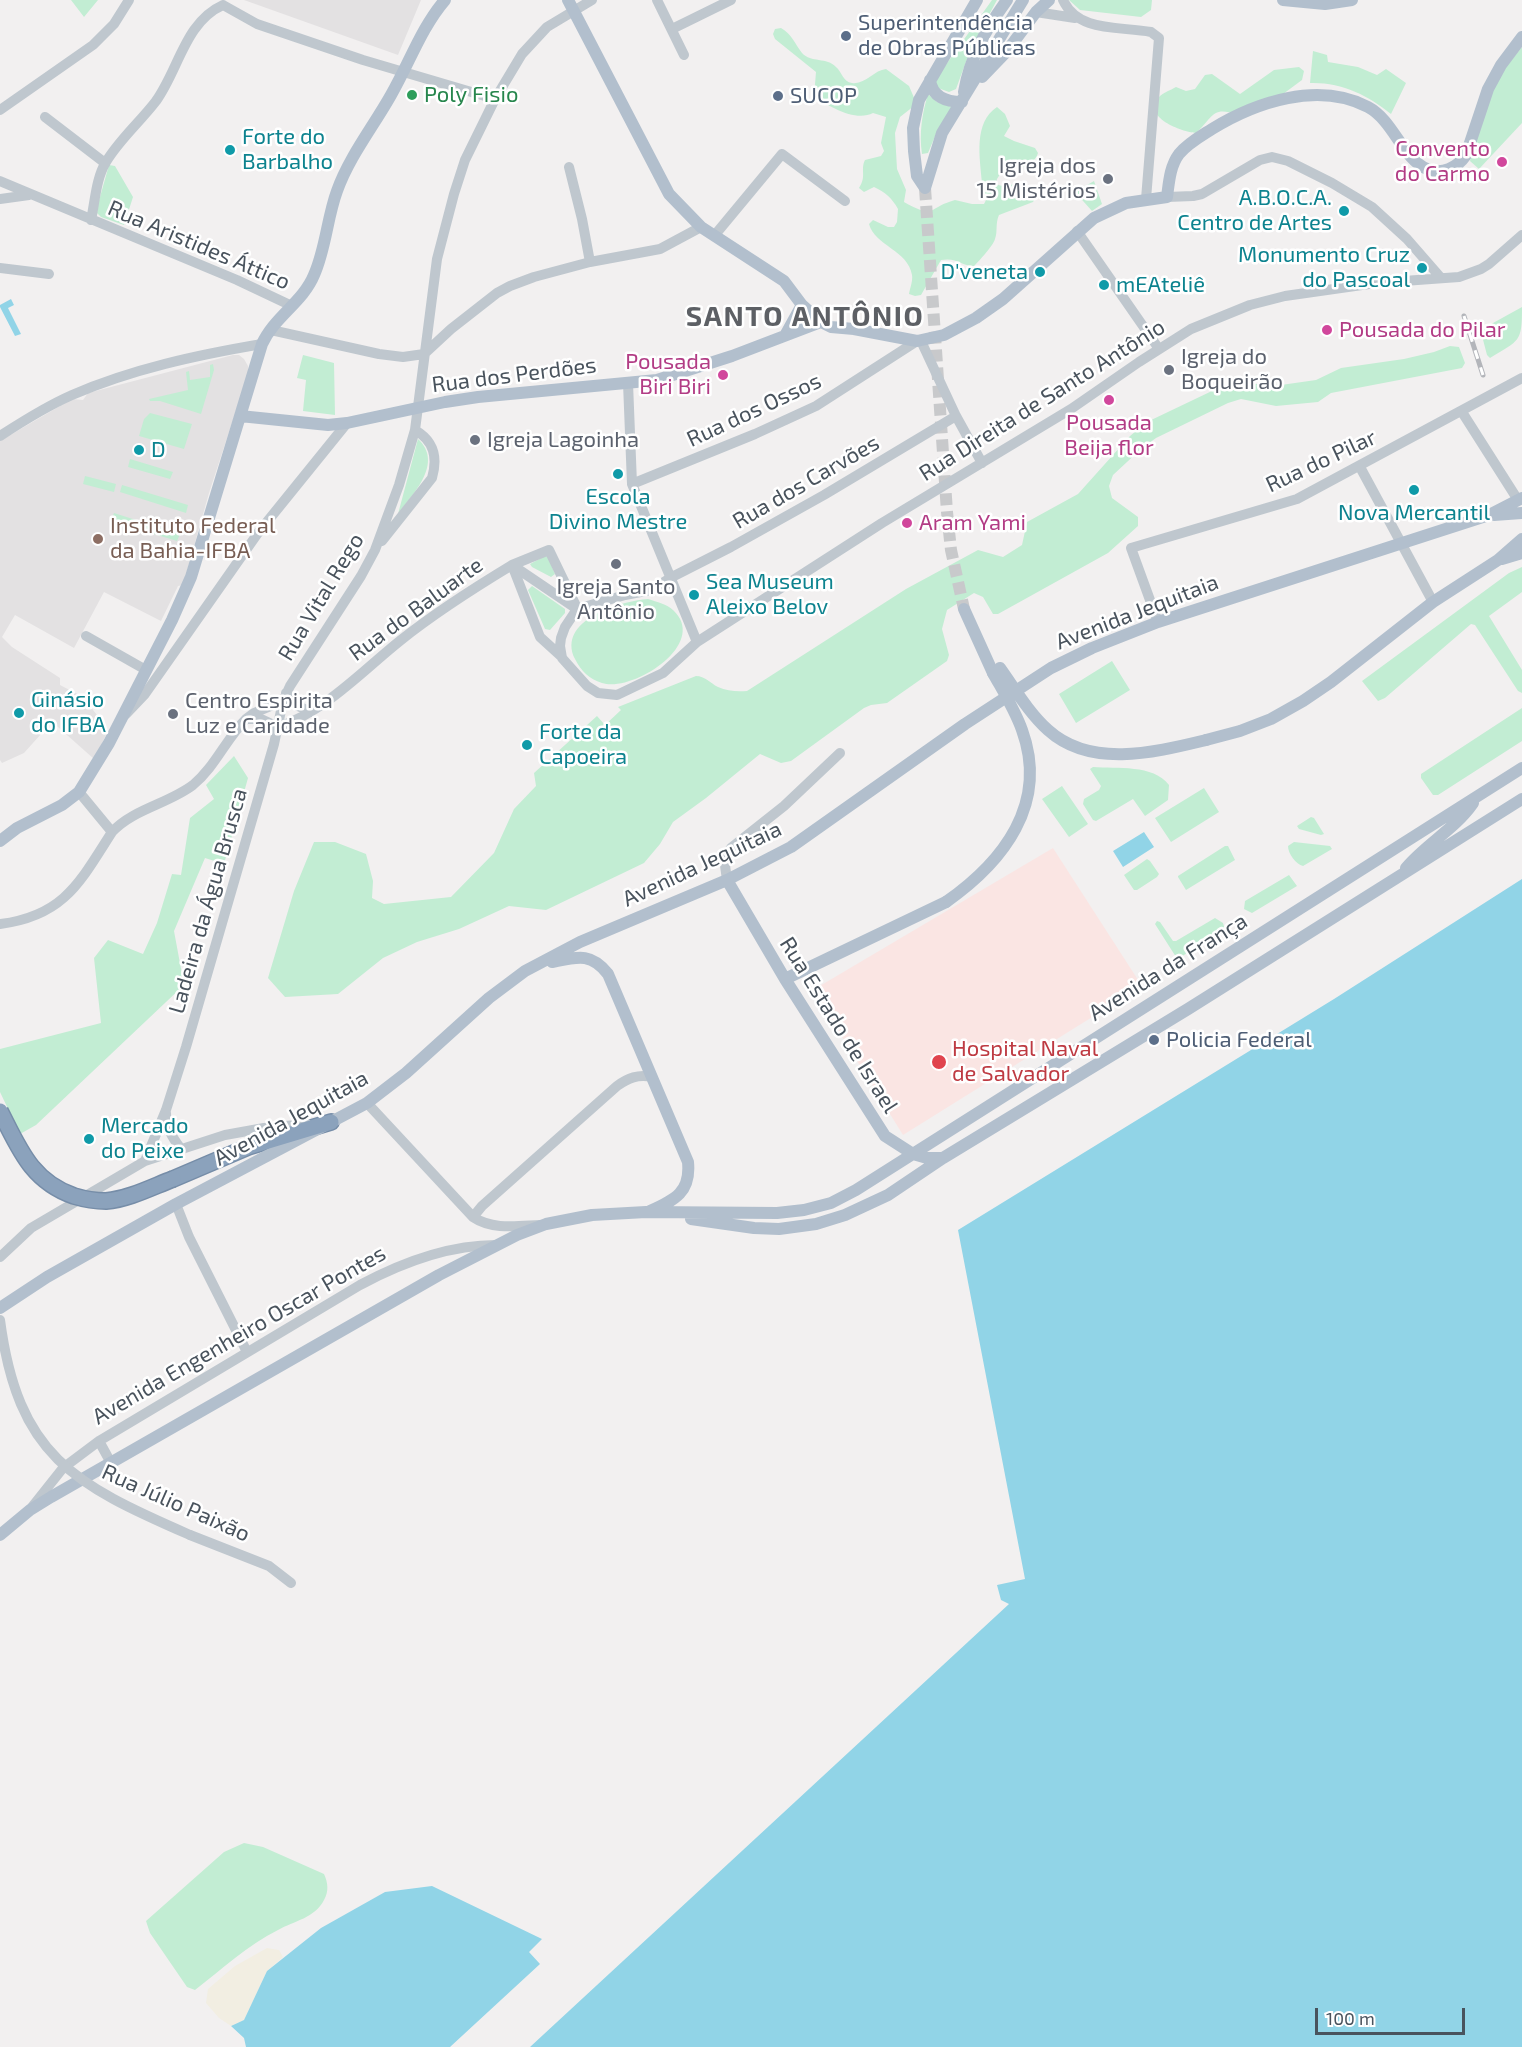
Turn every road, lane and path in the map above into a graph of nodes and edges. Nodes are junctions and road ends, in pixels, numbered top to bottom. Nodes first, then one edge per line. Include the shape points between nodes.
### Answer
1 (129, 0) edge
2 (445, 0) edge
3 (592, 0) edge
4 (657, 0) edge
5 (731, 0) edge
6 (977, 0) edge
7 (1007, 0) edge
8 (1023, 0) edge
9 (1049, 0) edge
10 (1063, 0) edge
11 (1283, 0) edge
12 (1352, 0) edge
13 (225, 2) edge
14 (571, 5) edge
15 (1036, 12) junction
16 (1076, 18) junction
17 (672, 29) junction
18 (1522, 37) edge
19 (684, 55) dead end
20 (404, 71) junction
21 (930, 80) junction
22 (965, 96) junction
23 (495, 99) junction
24 (0, 110) edge
25 (45, 117) dead end
26 (105, 163) junction
27 (569, 167) dead end
28 (0, 181) edge
29 (30, 195) junction
30 (1167, 197) junction
31 (0, 199) edge
32 (1146, 199) junction
33 (845, 201) dead end
34 (91, 220) junction
35 (701, 228) junction
36 (1077, 231) junction
37 (1522, 235) edge
38 (714, 236) junction
39 (590, 261) junction
40 (0, 268) edge
41 (49, 274) dead end
42 (1441, 278) junction
43 (802, 305) junction
44 (292, 306) junction
45 (821, 322) junction
46 (271, 330) junction
47 (786, 334) junction
48 (919, 340) junction
49 (262, 344) junction
50 (1159, 349) junction
51 (424, 354) junction
52 (1522, 378) edge
53 (628, 383) junction
54 (419, 407) junction
55 (1462, 412) junction
56 (240, 416) junction
57 (956, 416) junction
58 (347, 423) junction
59 (415, 430) junction
60 (0, 436) edge
61 (982, 463) junction
62 (1360, 467) junction
63 (632, 484) junction
64 (1520, 499) edge
65 (1522, 513) edge
66 (1490, 515) junction
67 (1522, 539) edge
68 (1400, 543) junction
69 (375, 550) junction
70 (1522, 553) edge
71 (1498, 560) junction
72 (512, 565) junction
73 (672, 577) junction
74 (1433, 602) junction
75 (577, 609) junction
76 (964, 609) tunnel mouth
77 (1158, 622) junction
78 (86, 636) dead end
79 (697, 642) junction
80 (562, 658) junction
81 (146, 670) junction
82 (996, 670) junction
83 (284, 697) junction
84 (311, 712) junction
85 (246, 719) junction
86 (120, 720) junction
87 (278, 727) junction
88 (840, 753) dead end
89 (1522, 768) edge
90 (79, 792) junction
91 (1478, 796) junction
92 (1522, 799) edge
93 (112, 832) junction
94 (2, 836) edge
95 (1398, 878) junction
96 (727, 880) junction
97 (0, 924) edge
98 (539, 964) junction
99 (785, 979) junction
100 (652, 1077) junction
101 (367, 1103) junction
102 (166, 1110) junction
103 (0, 1111) edge
104 (331, 1122) junction
105 (181, 1149) junction
106 (913, 1154) junction
107 (943, 1158) junction
108 (145, 1161) junction
109 (176, 1204) junction
110 (646, 1212) junction
111 (473, 1217) junction
112 (546, 1224) junction
113 (495, 1245) junction
114 (0, 1257) edge
115 (0, 1308) edge
116 (0, 1320) edge
117 (247, 1352) junction
118 (99, 1441) junction
119 (111, 1463) junction
120 (30, 1510) junction
121 (0, 1535) edge
122 (291, 1583) dead end

1 - 24 street via 114,24 93,45
2 - 20 main road via 429,21
3 - 14 street, Rua Vital Rego
4 - 17 street
5 - 17 street
6 - 21 main road
7 - 22 main road via 975,52
8 - 22 main road
9 - 15 main road
10 - 16 street
11 - 12 main road via 1309,4
13 - 20 street via 257,24
13 - 26 street, Rua Aristides Áttico via 198,22 156,100
14 - 23 street, Rua Vital Rego via 536,37
14 - 35 main road via 669,194
15 - 16 street
15 - 22 main road via 1007,51
16 - 32 street via 1090,24 1151,32 1159,38
17 - 19 street
18 - 30 main road via 1488,89 1466,154 1450,169 1434,171 1421,166 1385,121 1366,106 1340,97 1301,96 1250,109 1191,143 1174,164
20 - 23 street
20 - 44 main road via 343,176 315,274
21 - 22 main road via 931,89 940,97 947,100
21 - 22 main road via 919,100 914,128 917,176 925,188 942,133
23 - 51 street, Rua Vital Rego via 465,160 447,216
25 - 26 street
26 - 34 street, Rua Aristides Áttico
27 - 39 street
28 - 29 street, Rua Aristides Áttico
29 - 31 street
29 - 34 street, Rua Aristides Áttico
30 - 32 main road
30 - 42 street via 1202,194 1260,160 1278,158 1372,207 1407,238
32 - 36 main road via 1107,210
33 - 38 street via 782,154
34 - 44 street, Rua Aristides Áttico via 237,279
35 - 38 main road
35 - 39 street via 660,249
36 - 48 main road via 994,306 955,330
36 - 50 street
37 - 42 street, Rua Direita de Santo Antônio via 1481,269
38 - 43 main road via 784,281
39 - 51 street via 534,277 497,293
40 - 41 street
42 - 50 street, Rua Direita de Santo Antônio via 1285,296 1218,317
43 - 45 main road
43 - 47 main road
44 - 46 main road
45 - 47 main road, Rua dos Perdões
45 - 48 main road via 831,327
46 - 49 main road
46 - 51 street via 379,354
47 - 53 main road, Rua dos Perdões via 666,378
48 - 57 street
48 - 63 street, Rua dos Ossos via 816,406
49 - 56 main road
49 - 60 street via 176,361 98,385 70,396
50 - 61 street, Rua Direita de Santo Antônio
51 - 54 street, Rua Vital Rego
52 - 55 street, Rua do Pilar
53 - 54 main road, Rua dos Perdões via 478,397
53 - 63 street
54 - 58 main road, Rua dos Perdões
54 - 59 street, Rua Vital Rego
55 - 62 street, Rua do Pilar
55 - 64 street
56 - 58 main road, Rua dos Perdões
56 - 81 main road via 191,577
57 - 61 street
57 - 73 street, Rua dos Carvões via 824,495
58 - 86 street via 258,533 145,694
59 - 69 street, Rua Vital Rego
59 - 69 street via 432,445 432,478
61 - 79 street, Rua Direita de Santo Antônio
62 - 68 street
62 - 77 street, Rua do Pilar via 1297,499 1131,548
63 - 73 street
64 - 66 main road, Avenida Jequitaia
65 - 66 main road
66 - 68 main road, Avenida Jequitaia
67 - 71 main road
68 - 74 street
68 - 77 main road, Avenida Jequitaia
69 - 83 street, Rua Vital Rego
70 - 71 main road
71 - 74 main road
72 - 75 street, Rua do Baluarte
72 - 75 street via 549,550
72 - 80 street, Rua Direita de Santo Antônio via 540,637
72 - 84 street, Rua do Baluarte via 451,603
73 - 75 street, Rua dos Carvões via 651,590
73 - 79 street
74 - 82 main road, bridge via 1331,682 1271,719 1240,731 1143,753 1107,754 1059,738 1040,723
75 - 80 street via 561,638
76 - 82 main road
77 - 96 main road, Avenida Jequitaia via 1051,668 822,827
78 - 81 street
79 - 80 street, Rua Direita de Santo Antônio via 663,673 617,695 598,693 587,686
81 - 86 main road
82 - 99 main road, bridge via 1025,739 1030,776 1020,820 1001,852 980,876 946,902
83 - 84 street
83 - 85 street
83 - 87 street, Ladeira da Água Brusca
84 - 87 street, Rua do Baluarte
85 - 87 street via 261,719
85 - 93 street via 193,784 127,819
86 - 90 main road
87 - 102 street, Ladeira da Água Brusca
88 - 96 street via 784,806 731,848 724,858
89 - 91 main road, Avenida da França
90 - 93 street
90 - 94 main road
91 - 95 main road via 1459,820 1413,859
91 - 106 main road, Avenida da França
92 - 95 main road, Avenida da França
93 - 97 street via 76,887 61,901 30,918
95 - 107 main road, Avenida da França
96 - 98 main road, Avenida Jequitaia via 580,942
96 - 99 main road, Rua Estado de Israel
98 - 100 main road via 580,956 603,967
98 - 101 main road, Avenida Jequitaia via 489,998
99 - 106 main road, Rua Estado de Israel via 876,1125 891,1141
100 - 110 main road via 689,1172 686,1187 678,1196
100 - 111 street via 633,1076 617,1086
101 - 104 main road, Avenida Jequitaia
101 - 111 street
102 - 105 street via 169,1132
102 - 108 street, Ladeira da Água Brusca
103 - 104 highway, bridge via 33,1170 71,1194 107,1201 140,1192 248,1147
104 - 105 street via 251,1130
104 - 109 main road, Avenida Jequitaia
105 - 108 street
106 - 107 main road, Rua Estado de Israel
106 - 110 main road, Avenida da França via 831,1203 804,1210
107 - 110 main road, Avenida da França via 888,1195 816,1224 754,1228
108 - 114 street via 32,1228
109 - 115 main road, Avenida Jequitaia
109 - 117 street
110 - 112 main road, Avenida Engenheiro Oscar Pontes via 592,1215
111 - 112 street via 491,1225
112 - 113 main road, Avenida Engenheiro Oscar Pontes
113 - 117 street, Avenida Engenheiro Oscar Pontes via 461,1247 387,1270
113 - 119 main road, Avenida Engenheiro Oscar Pontes
116 - 122 street, Rua Júlio Paixão, bridge via 15,1393 33,1429 55,1458 106,1497 269,1566
117 - 118 street, Avenida Engenheiro Oscar Pontes
118 - 119 street
118 - 120 street, Avenida Engenheiro Oscar Pontes via 63,1468
119 - 120 main road, Avenida Engenheiro Oscar Pontes
120 - 121 main road, Avenida Engenheiro Oscar Pontes

